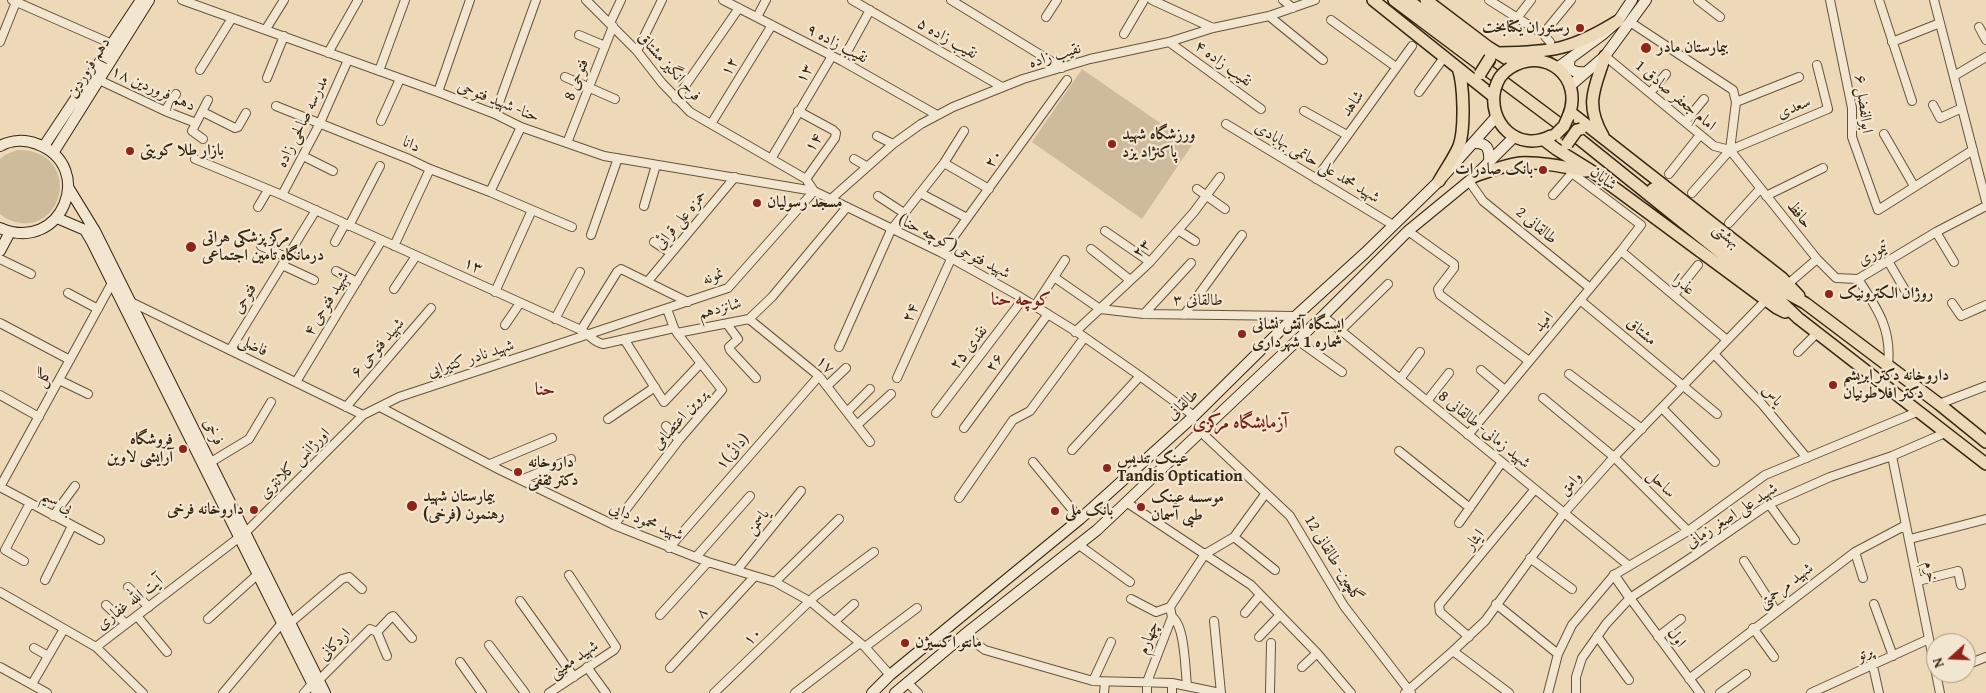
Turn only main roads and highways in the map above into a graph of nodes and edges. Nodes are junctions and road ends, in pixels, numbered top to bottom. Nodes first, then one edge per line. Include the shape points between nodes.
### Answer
1 (141, 0) edge
2 (149, 0) edge
3 (1373, 0) edge
4 (1394, 0) edge
5 (1408, 0) edge
6 (1426, 0) edge
7 (1632, 0) edge
8 (1646, 0) edge
9 (1624, 21) junction
10 (1492, 53) junction
11 (1605, 56) junction
12 (1570, 59) junction
13 (1512, 66) junction
14 (1557, 68) junction
15 (1462, 71) junction
16 (1586, 72) junction
17 (1570, 86) junction
18 (1494, 93) junction
19 (1569, 114) junction
20 (1496, 117) junction
21 (1586, 129) junction
22 (1514, 137) junction
23 (1544, 140) junction
24 (1606, 141) junction
25 (1473, 143) junction
26 (0, 146) edge
27 (44, 146) junction
28 (53, 153) junction
29 (1573, 159) junction
30 (1489, 161) junction
31 (1593, 172) junction
32 (1472, 178) junction
33 (1439, 181) junction
34 (68, 187) junction
35 (57, 218) junction
36 (5, 230) edge
37 (0, 251) edge
38 (1805, 303) junction
39 (1798, 318) junction
40 (1986, 442) edge
41 (1986, 464) edge
42 (242, 536) junction
43 (286, 623) junction
44 (316, 686) edge
45 (325, 693) edge
46 (872, 693) edge
47 (895, 693) edge

1 - 27 main road, دهم فروردین
2 - 28 main road, دهم فروردین
3 - 15 main road
4 - 39 main road, بهشتی via 1578,138
5 - 38 main road, بهشتی via 1783,291
6 - 10 main road
7 - 9 main road
8 - 9 main road
9 - 10 main road via 1567,48
9 - 11 main road
9 - 12 main road
10 - 13 main road
10 - 15 main road, bridge via 1480,74 1473,76
11 - 16 main road
11 - 24 main road via 1592,98 1592,112
12 - 14 main road
12 - 16 main road via 1571,69 1577,73
13 - 14 main road via 1525,60 1536,60
13 - 18 main road, bridge via 1497,80
14 - 17 main road
15 - 18 main road
15 - 33 main road via 1463,125 1459,146
16 - 17 main road
17 - 19 main road via 1573,99
18 - 20 main road
19 - 21 main road
19 - 23 main road, bridge via 1564,126
20 - 22 main road
20 - 25 main road, طالقانی
21 - 24 main road
21 - 29 main road, bridge via 1577,130 1567,144 1567,154
22 - 23 main road
22 - 30 main road, طالقانی
23 - 29 main road
24 - 38 main road via 1788,284
25 - 30 main road via 1485,145 1490,151
25 - 33 main road, طالقانی
26 - 27 main road via 30,141
27 - 28 main road
28 - 34 main road, فرخی via 64,168
29 - 31 main road
30 - 32 main road, طالقانی
31 - 32 main road via 1520,163
31 - 39 main road via 1777,308
32 - 47 main road, طالقانی via 1408,231 1298,340 1079,545
33 - 46 main road, طالقانی via 1194,416 1080,519
34 - 35 main road via 65,204
34 - 42 main road, فرخی via 95,230 212,462
35 - 36 main road via 35,232 23,234
35 - 42 main road, فرخی via 85,230
36 - 37 main road
38 - 40 main road, بهشتی
39 - 41 main road, بهشتی
42 - 43 main road, فرخی
42 - 43 main road, فرخی via 257,575
43 - 44 main road, فرخی
44 - 45 main road, فرخی

